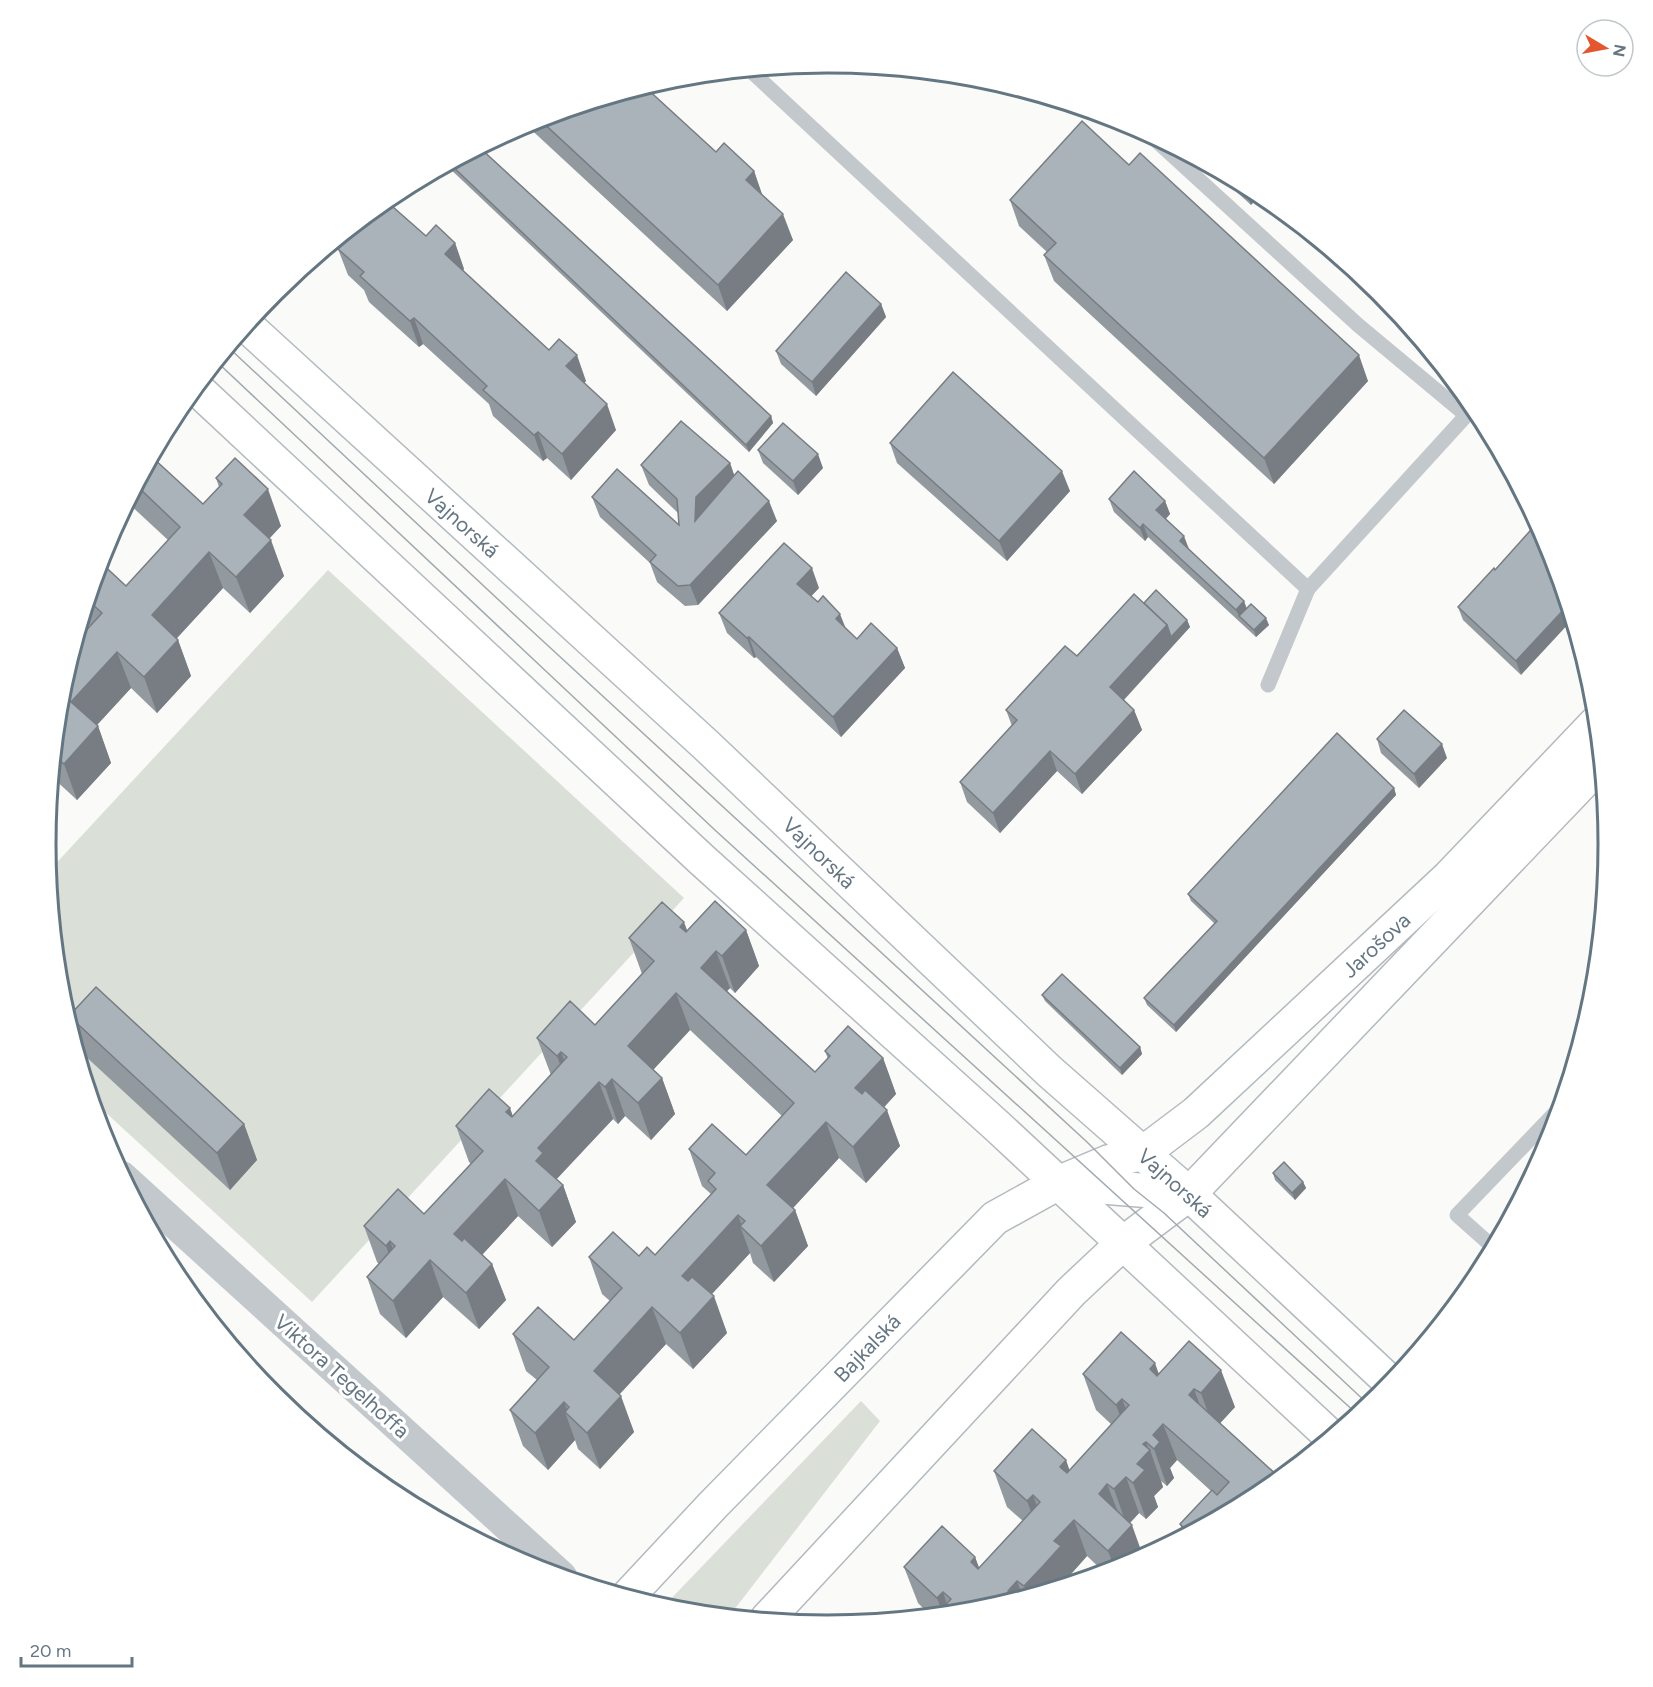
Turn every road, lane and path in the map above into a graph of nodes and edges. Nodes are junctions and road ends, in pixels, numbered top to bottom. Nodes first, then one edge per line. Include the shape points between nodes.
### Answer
1 (756, 76) edge
2 (1170, 153) edge
3 (252, 330) edge
4 (201, 393) edge
5 (1459, 402) edge
6 (1467, 414) edge
7 (1308, 589) junction
8 (1268, 685) dead end
9 (1589, 730) edge
10 (1594, 771) edge
11 (1545, 1124) edge
12 (1143, 1153) junction
13 (1058, 1183) junction
14 (1134, 1189) junction
15 (138, 1191) edge
16 (1189, 1194) junction
17 (1487, 1241) edge
18 (1122, 1244) junction
19 (1384, 1376) edge
20 (1325, 1431) edge
21 (546, 1561) edge
22 (634, 1590) edge
23 (773, 1613) edge

1 - 7 lane
2 - 5 lane via 1358,324
3 - 12 main road, Vajnorská via 706,745 1049,1071
4 - 13 main road via 701,860
6 - 7 lane
7 - 8 lane
9 - 12 main road, Jarošova via 1449,877 1196,1113
10 - 16 main road, Jarošova
11 - 17 lane via 1457,1215
12 - 13 main road, Bajkalská via 1108,1162
12 - 14 main road
12 - 16 main road, Vajnorská
13 - 14 main road
13 - 18 main road
13 - 22 main road, Bajkalská via 995,1218
14 - 16 main road
14 - 18 main road
15 - 21 street, Viktora Tegelhoffa
16 - 18 main road
16 - 19 main road, Vajnorská
18 - 20 main road
18 - 23 main road via 1071,1292

